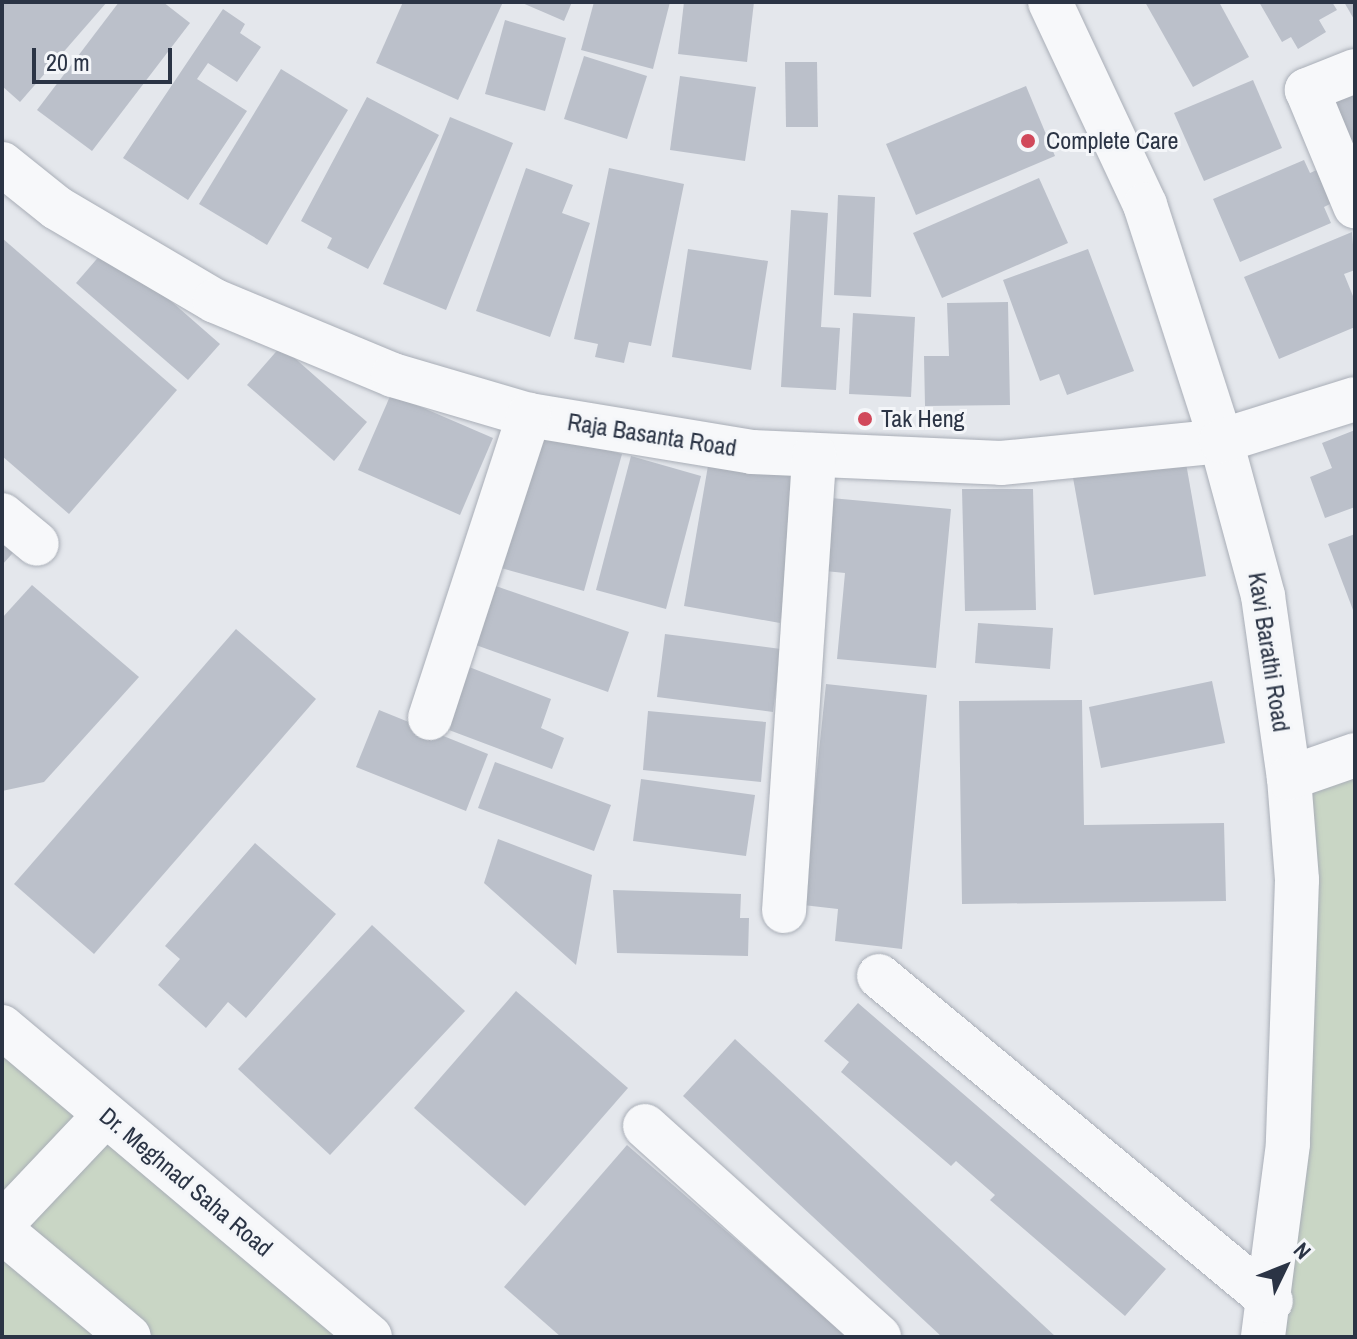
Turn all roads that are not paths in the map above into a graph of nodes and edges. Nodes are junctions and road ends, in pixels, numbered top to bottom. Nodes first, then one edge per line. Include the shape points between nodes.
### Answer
1 (1050, 2) edge
2 (1355, 71) edge
3 (2, 164) edge
4 (1355, 206) edge
5 (1355, 399) edge
6 (529, 415) junction
7 (1221, 441) junction
8 (814, 455) junction
9 (2, 515) edge
10 (37, 544) dead end
11 (430, 718) dead end
12 (1355, 755) edge
13 (1289, 778) junction
14 (784, 911) dead end
15 (879, 976) dead end
16 (2, 1027) edge
17 (105, 1115) junction
18 (645, 1126) dead end
19 (2, 1224) edge
20 (2, 1231) edge
21 (1267, 1319) edge
22 (129, 1337) edge
23 (370, 1337) edge
24 (879, 1337) edge

1 - 7 street, Kavi Barathi Road via 1145,205
2 - 4 street via 1307,90
3 - 6 street, Raja Basanta Road via 57,208 215,301 393,375
5 - 7 street, Raja Basanta Road
6 - 8 street, Raja Basanta Road via 752,452
6 - 11 street
7 - 8 street, Raja Basanta Road via 1001,463
7 - 13 street, Kavi Barathi Road via 1263,596
8 - 14 street
9 - 10 street
12 - 13 street
13 - 21 street, Kavi Barathi Road via 1297,880 1289,1128
15 - 21 street
16 - 17 street, Dr. Meghnad Saha Road
17 - 19 street
17 - 23 street, Dr. Meghnad Saha Road
18 - 24 street
20 - 22 street

